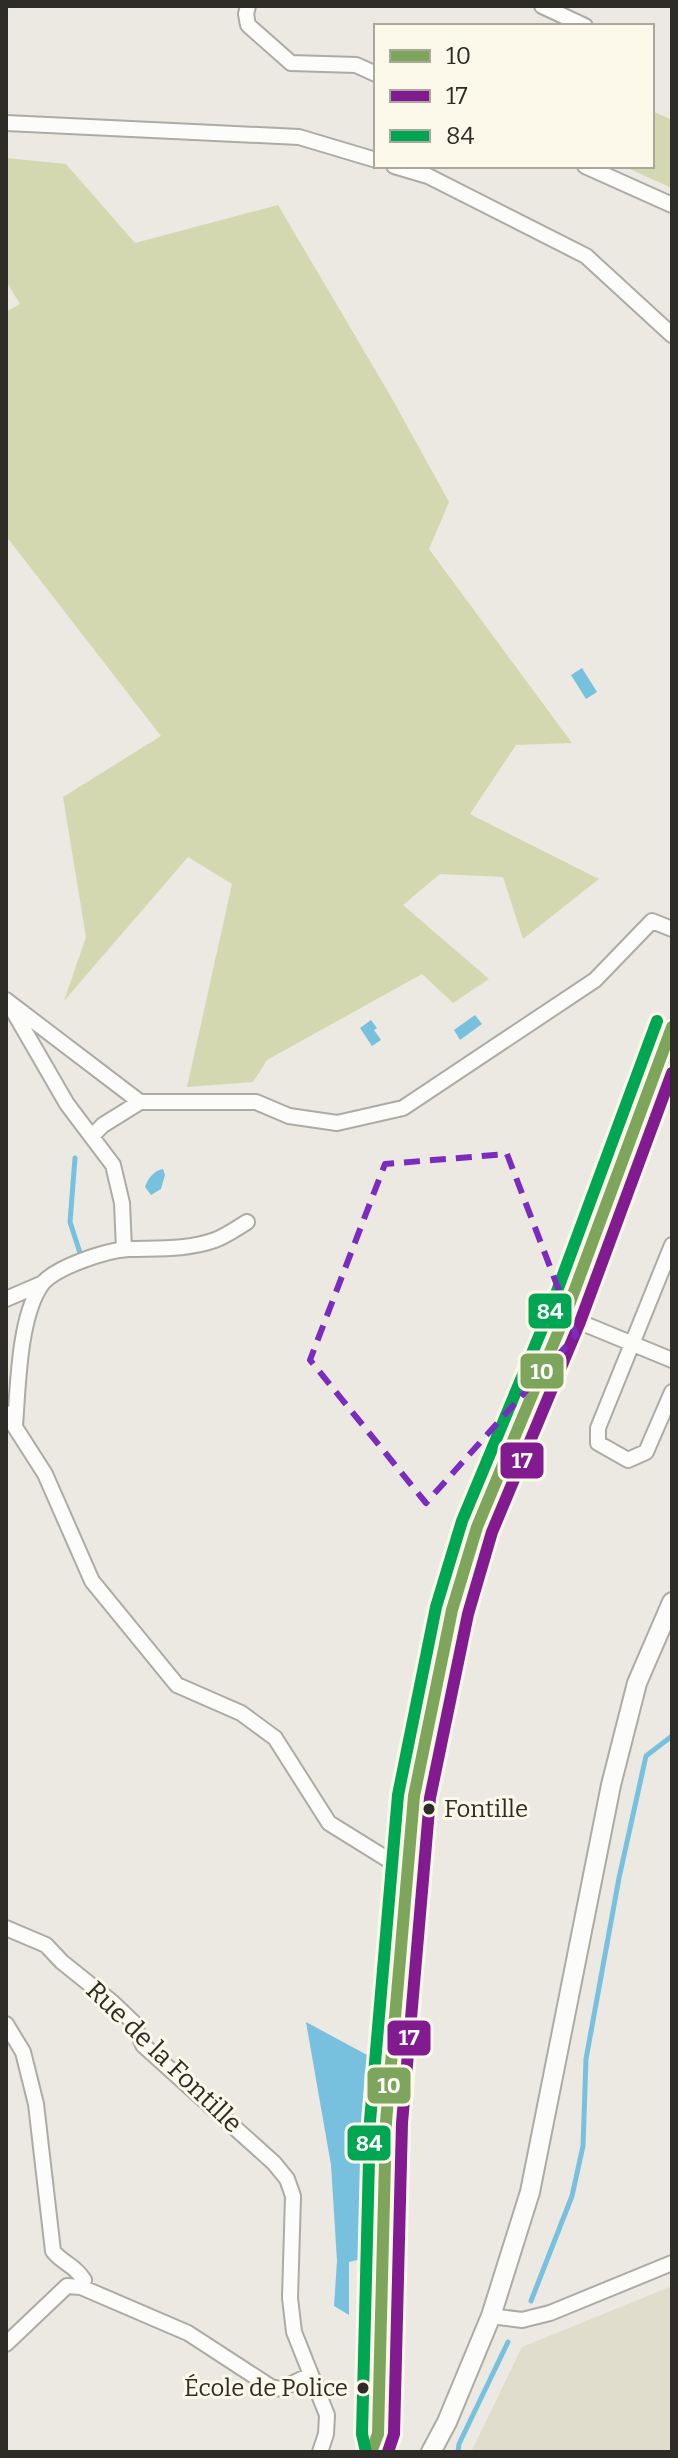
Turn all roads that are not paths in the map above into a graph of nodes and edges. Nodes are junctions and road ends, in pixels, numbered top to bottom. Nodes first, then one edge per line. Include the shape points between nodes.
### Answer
1 (248, 6) edge
2 (542, 6) edge
3 (567, 12) edge
4 (374, 73) edge
5 (6, 123) edge
6 (374, 159) edge
7 (401, 168) edge
8 (589, 168) edge
9 (672, 205) edge
10 (672, 335) edge
11 (672, 929) edge
12 (7, 1001) edge
13 (672, 1027) edge
14 (140, 1102) junction
15 (92, 1136) junction
16 (247, 1222) dead end
17 (672, 1245) edge
18 (124, 1249) junction
19 (41, 1284) junction
20 (6, 1299) edge
21 (565, 1316) junction
22 (631, 1343) junction
23 (672, 1360) edge
24 (672, 1392) edge
25 (6, 1413) edge
26 (15, 1426) junction
27 (672, 1602) edge
28 (408, 1872) junction
29 (6, 1928) edge
30 (6, 2024) edge
31 (10, 2042) edge
32 (672, 2263) edge
33 (81, 2287) junction
34 (491, 2316) junction
35 (6, 2344) edge
36 (310, 2375) junction
37 (378, 2434) junction
38 (318, 2449) edge
39 (371, 2452) edge
40 (382, 2452) edge
41 (431, 2452) edge

1 - 4 street via 248,25 291,63 356,65
2 - 3 street
5 - 6 street via 299,137
7 - 10 street via 428,176 586,256
8 - 9 street
11 - 14 street via 652,921 595,980 403,1108 337,1123 289,1116 256,1102
12 - 14 street
12 - 15 street via 67,1104
13 - 21 street
14 - 15 street
15 - 18 street via 113,1165
16 - 18 street via 216,1240 178,1248
17 - 22 street
18 - 19 street via 77,1262
19 - 20 street
19 - 26 street via 20,1362
21 - 22 street
21 - 28 street via 477,1527 452,1610 414,1796
22 - 23 street
22 - 24 street via 598,1428 598,1443 628,1460 646,1452
25 - 26 street
26 - 28 street via 45,1474 92,1581 177,1685 241,1713 275,1738 329,1823
27 - 34 street via 637,1683 611,1785 530,2192
28 - 37 street via 386,2122
29 - 36 street, Rue de la Fontille via 46,1945 112,2002 133,2022 143,2045 287,2179 293,2196 290,2298 294,2332
30 - 31 street
31 - 33 street via 23,2052 36,2104 53,2251 77,2269 84,2280
32 - 34 street via 550,2313 522,2320
33 - 35 street via 67,2286
33 - 36 street via 188,2333 271,2387 281,2389
34 - 41 street
36 - 38 street, Rue de la Fontille via 327,2415
37 - 39 street
37 - 40 street

